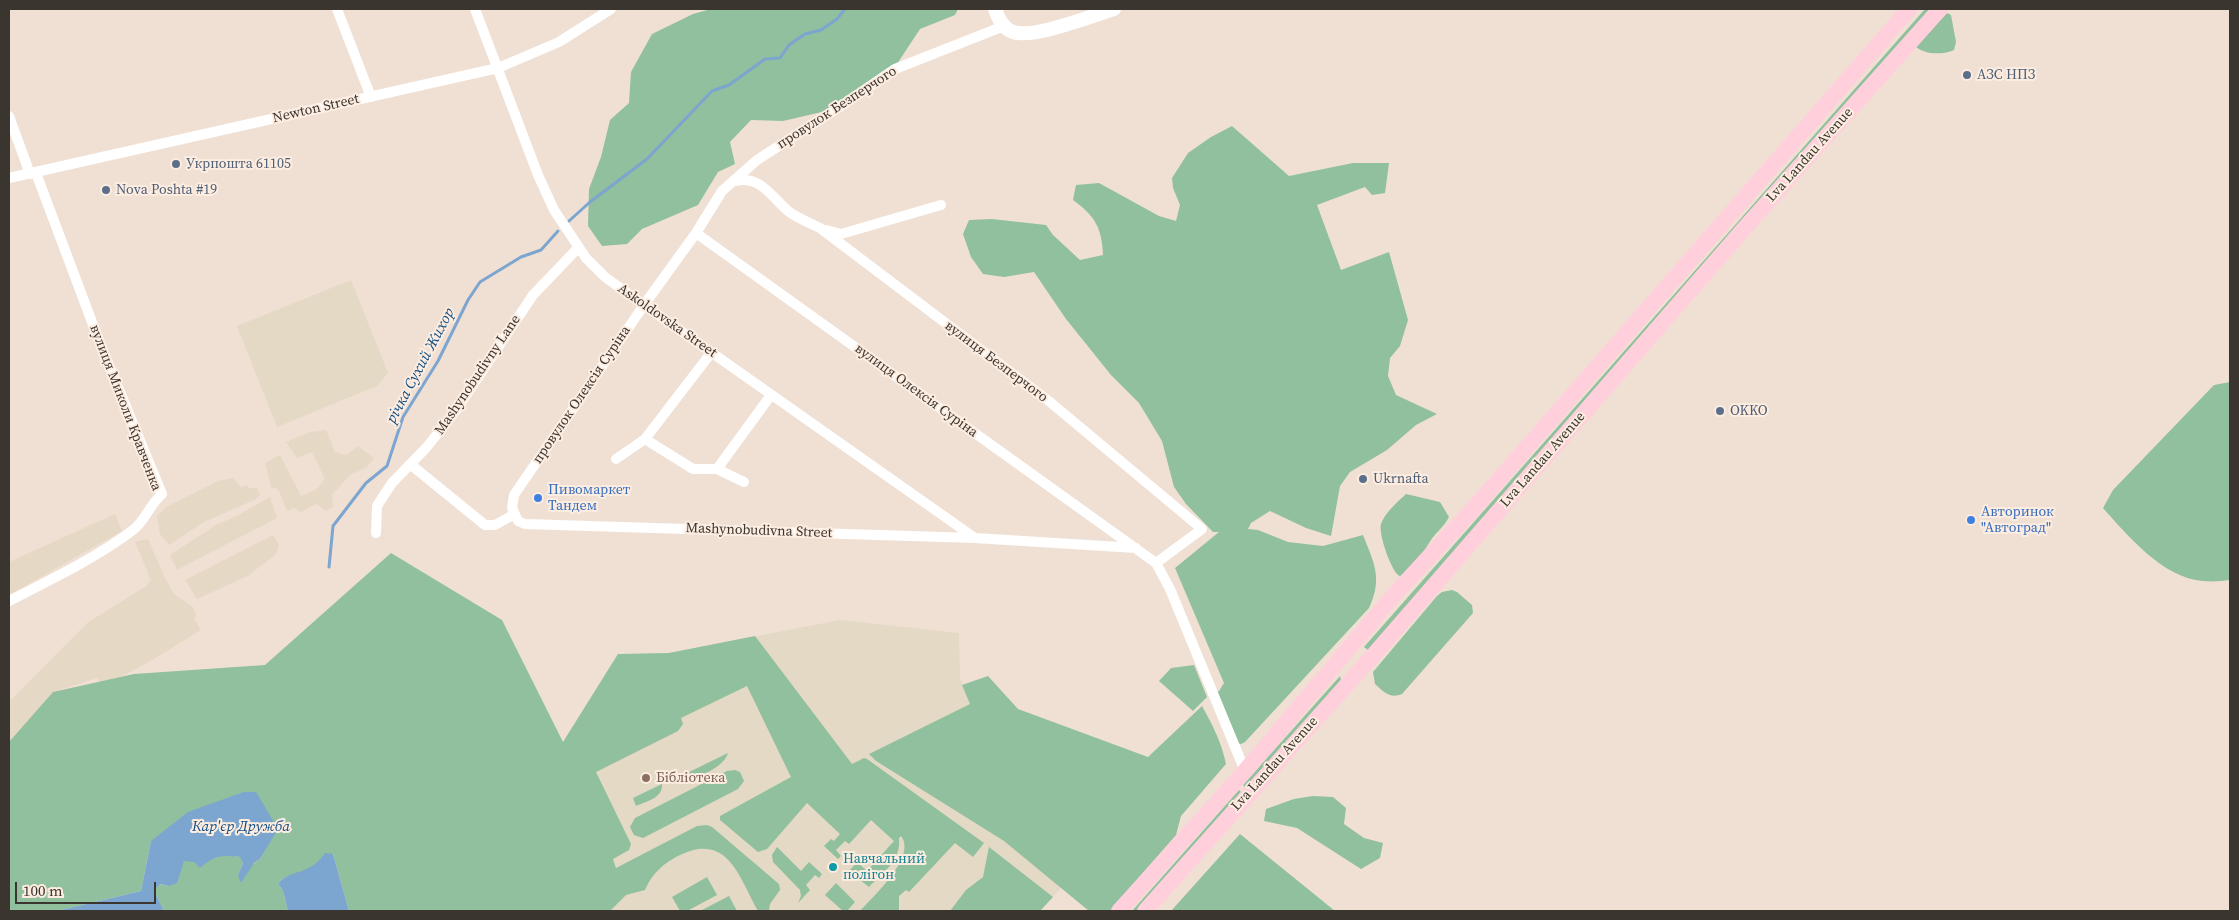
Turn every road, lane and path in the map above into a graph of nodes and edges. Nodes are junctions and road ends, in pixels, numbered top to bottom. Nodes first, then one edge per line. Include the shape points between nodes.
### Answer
1 (337, 9) edge
2 (475, 9) edge
3 (611, 9) edge
4 (995, 9) edge
5 (1114, 9) edge
6 (1909, 9) edge
7 (1940, 9) edge
8 (1008, 29) junction
9 (498, 68) junction
10 (370, 97) junction
11 (9, 116) edge
12 (33, 174) junction
13 (9, 178) edge
14 (735, 182) junction
15 (941, 205) dead end
16 (820, 228) junction
17 (696, 233) junction
18 (578, 248) junction
19 (644, 305) junction
20 (712, 353) junction
21 (772, 395) junction
22 (645, 439) junction
23 (616, 459) dead end
24 (410, 464) junction
25 (717, 470) junction
26 (744, 482) dead end
27 (513, 515) junction
28 (376, 533) dead end
29 (975, 538) junction
30 (1136, 548) junction
31 (1156, 563) junction
32 (9, 601) edge
33 (1352, 645) junction
34 (1370, 660) junction
35 (1245, 771) junction
36 (1119, 911) edge
37 (1145, 911) edge

1 - 10 street
2 - 9 street, Askoldovska Street
3 - 9 street, Newton Street via 559,42
4 - 8 main road
5 - 8 main road via 1039,32 1025,34
6 - 33 main road, Lva Landau Avenue
7 - 34 main road, Lva Landau Avenue via 1742,231
8 - 14 street, провулок Безперчого via 895,69 757,160
9 - 10 street, Newton Street
9 - 18 street, Askoldovska Street via 538,175 554,210
10 - 12 street, Newton Street
11 - 12 street, вулиця Миколи Кравченка
12 - 13 street, Newton Street
12 - 32 street, вулиця Миколи Кравченка via 162,494 135,529 64,573
14 - 16 street, вулиця Безперчого via 745,179 761,184 790,212
14 - 17 street, провулок Олексія Суріна via 722,191
15 - 16 street via 841,234
16 - 31 street, вулиця Безперчого via 1050,402 1202,529
17 - 19 street, провулок Олексія Суріна
17 - 30 street, вулиця Олексія Суріна
18 - 19 street, Askoldovska Street via 605,277
18 - 24 street, Mashynobudivny Lane via 533,295 457,410
19 - 20 street, Askoldovska Street
19 - 27 street, провулок Олексія Суріна via 514,495
20 - 21 street, Askoldovska Street
20 - 22 street
21 - 25 street
21 - 29 street, Askoldovska Street
22 - 23 street
22 - 25 street via 693,469
24 - 27 street via 484,525
24 - 28 street, Mashynobudivny Lane via 377,506
25 - 26 street
27 - 29 street, Mashynobudivna Street via 525,524
29 - 30 street, Mashynobudivna Street
30 - 31 street, вулиця Олексія Суріна
31 - 35 street via 1170,589
33 - 34 main road
33 - 35 main road, Lva Landau Avenue
34 - 37 main road, Lva Landau Avenue
35 - 36 main road, Lva Landau Avenue

